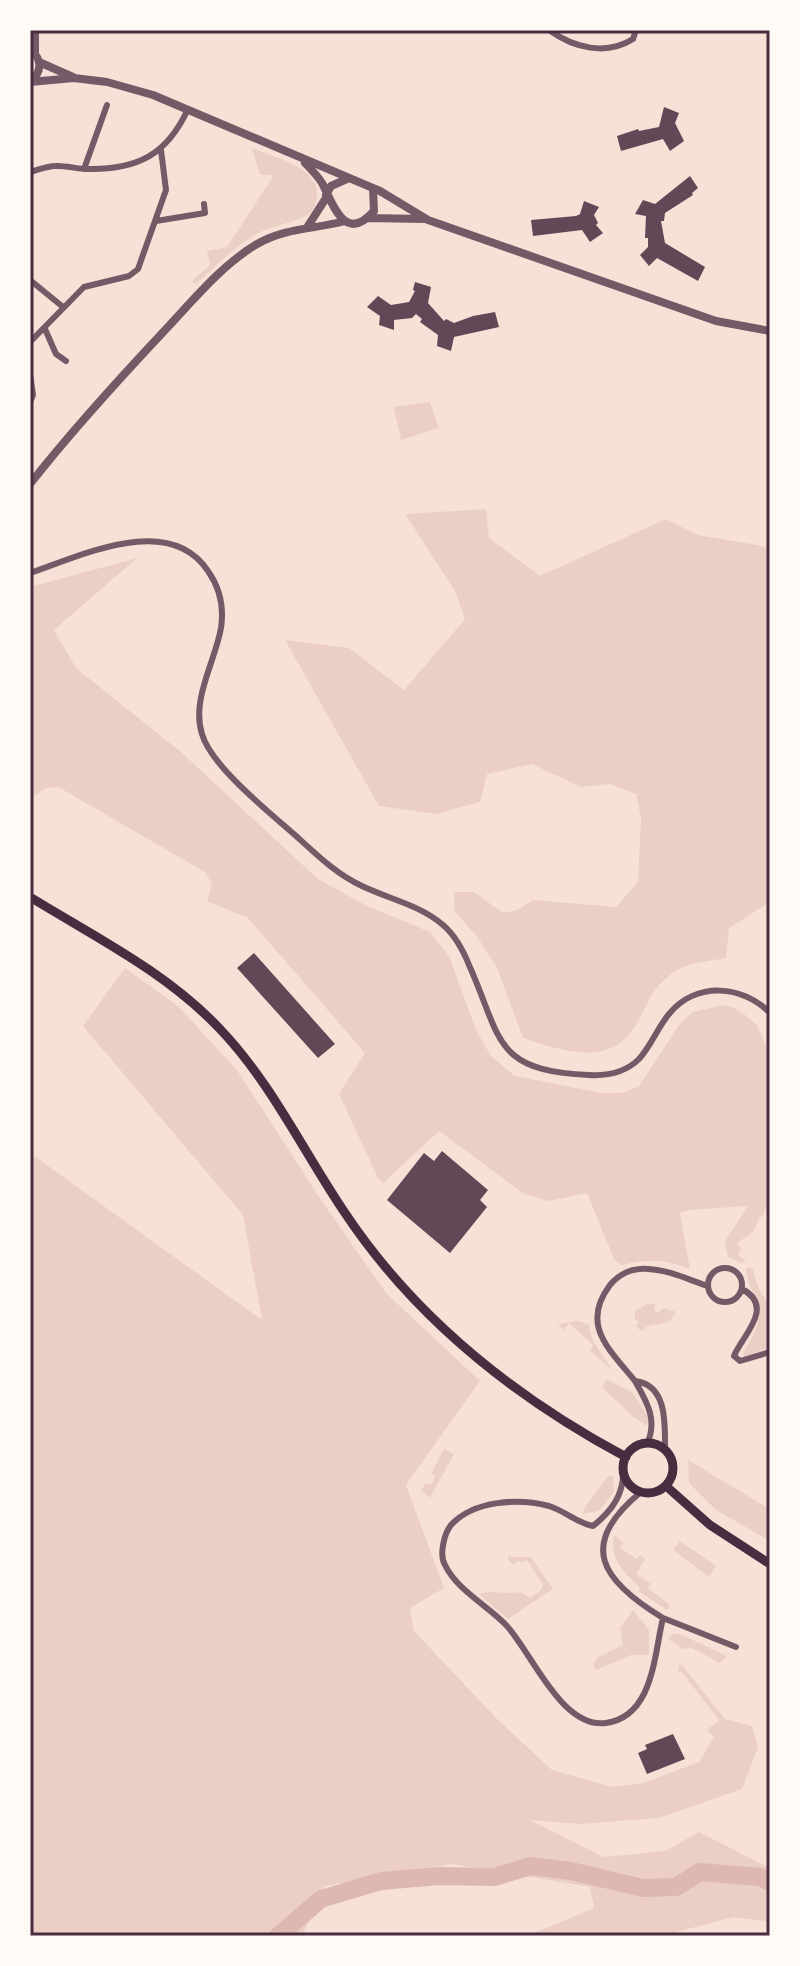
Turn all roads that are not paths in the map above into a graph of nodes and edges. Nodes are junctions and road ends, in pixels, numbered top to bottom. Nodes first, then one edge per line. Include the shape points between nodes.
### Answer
1 (35, 30) edge
2 (549, 30) edge
3 (636, 30) edge
4 (35, 55) edge
5 (74, 78) junction
6 (30, 81) edge
7 (107, 105) dead end
8 (188, 109) junction
9 (161, 150) junction
10 (302, 160) junction
11 (84, 169) junction
12 (30, 172) edge
13 (347, 178) junction
14 (373, 189) junction
15 (326, 196) junction
16 (204, 204) dead end
17 (367, 218) junction
18 (428, 220) junction
19 (156, 221) junction
20 (345, 221) junction
21 (308, 226) junction
22 (30, 280) edge
23 (63, 307) junction
24 (45, 329) junction
25 (770, 331) edge
26 (30, 342) edge
27 (66, 361) dead end
28 (30, 374) edge
29 (30, 402) edge
30 (30, 484) edge
31 (30, 573) edge
32 (30, 897) edge
33 (770, 1013) edge
34 (708, 1286) junction
35 (742, 1289) junction
36 (770, 1352) edge
37 (635, 1381) junction
38 (647, 1444) junction
39 (665, 1451) junction
40 (626, 1457) junction
41 (623, 1472) junction
42 (666, 1486) junction
43 (641, 1492) junction
44 (770, 1564) edge
45 (663, 1618) junction
46 (736, 1647) dead end

1 - 4 street
2 - 3 street via 569,43 595,49 620,47
4 - 5 street
4 - 6 street via 39,71
5 - 6 street
5 - 8 street via 135,89
7 - 11 street
8 - 9 street
8 - 10 street
9 - 11 street via 113,168
9 - 19 street via 166,190
10 - 13 street
10 - 15 street via 317,175
11 - 12 street via 55,166
13 - 14 street
13 - 15 street via 331,186
14 - 17 street via 374,211
14 - 18 street
15 - 20 street
15 - 21 street
16 - 19 street via 205,213
17 - 18 street
17 - 20 street
18 - 25 street via 716,321
19 - 23 street via 134,273 84,287
20 - 21 street
21 - 30 street via 258,244 219,274
22 - 23 street
23 - 24 street
24 - 26 street
24 - 27 street via 56,354
28 - 29 street
31 - 33 street via 150,540 175,545 206,567 219,593 222,618 201,703 201,731 208,750 333,869 419,910 450,931 472,970 495,1032 519,1060 569,1073 615,1073 639,1059 681,1002 707,992 736,991
32 - 40 main road via 151,970 217,1026 267,1087 345,1214 407,1293 519,1390
34 - 35 street via 720,1301 737,1297
34 - 35 street via 717,1269 727,1268 742,1279
34 - 37 street via 637,1269 609,1287 597,1312 597,1327 601,1340
35 - 36 street via 749,1293 757,1315 734,1356 740,1361
37 - 38 street via 652,1417
37 - 39 street via 654,1390 665,1413
38 - 39 main road
38 - 40 main road
39 - 42 main road via 673,1464
40 - 41 main road
41 - 43 main road via 629,1485
41 - 45 street via 620,1495 593,1526 549,1506 500,1502 451,1526 443,1563 508,1627 567,1707 584,1719 614,1720 642,1699
42 - 43 main road
42 - 44 main road via 710,1525
43 - 45 street via 616,1518 602,1557 640,1604
45 - 46 street

